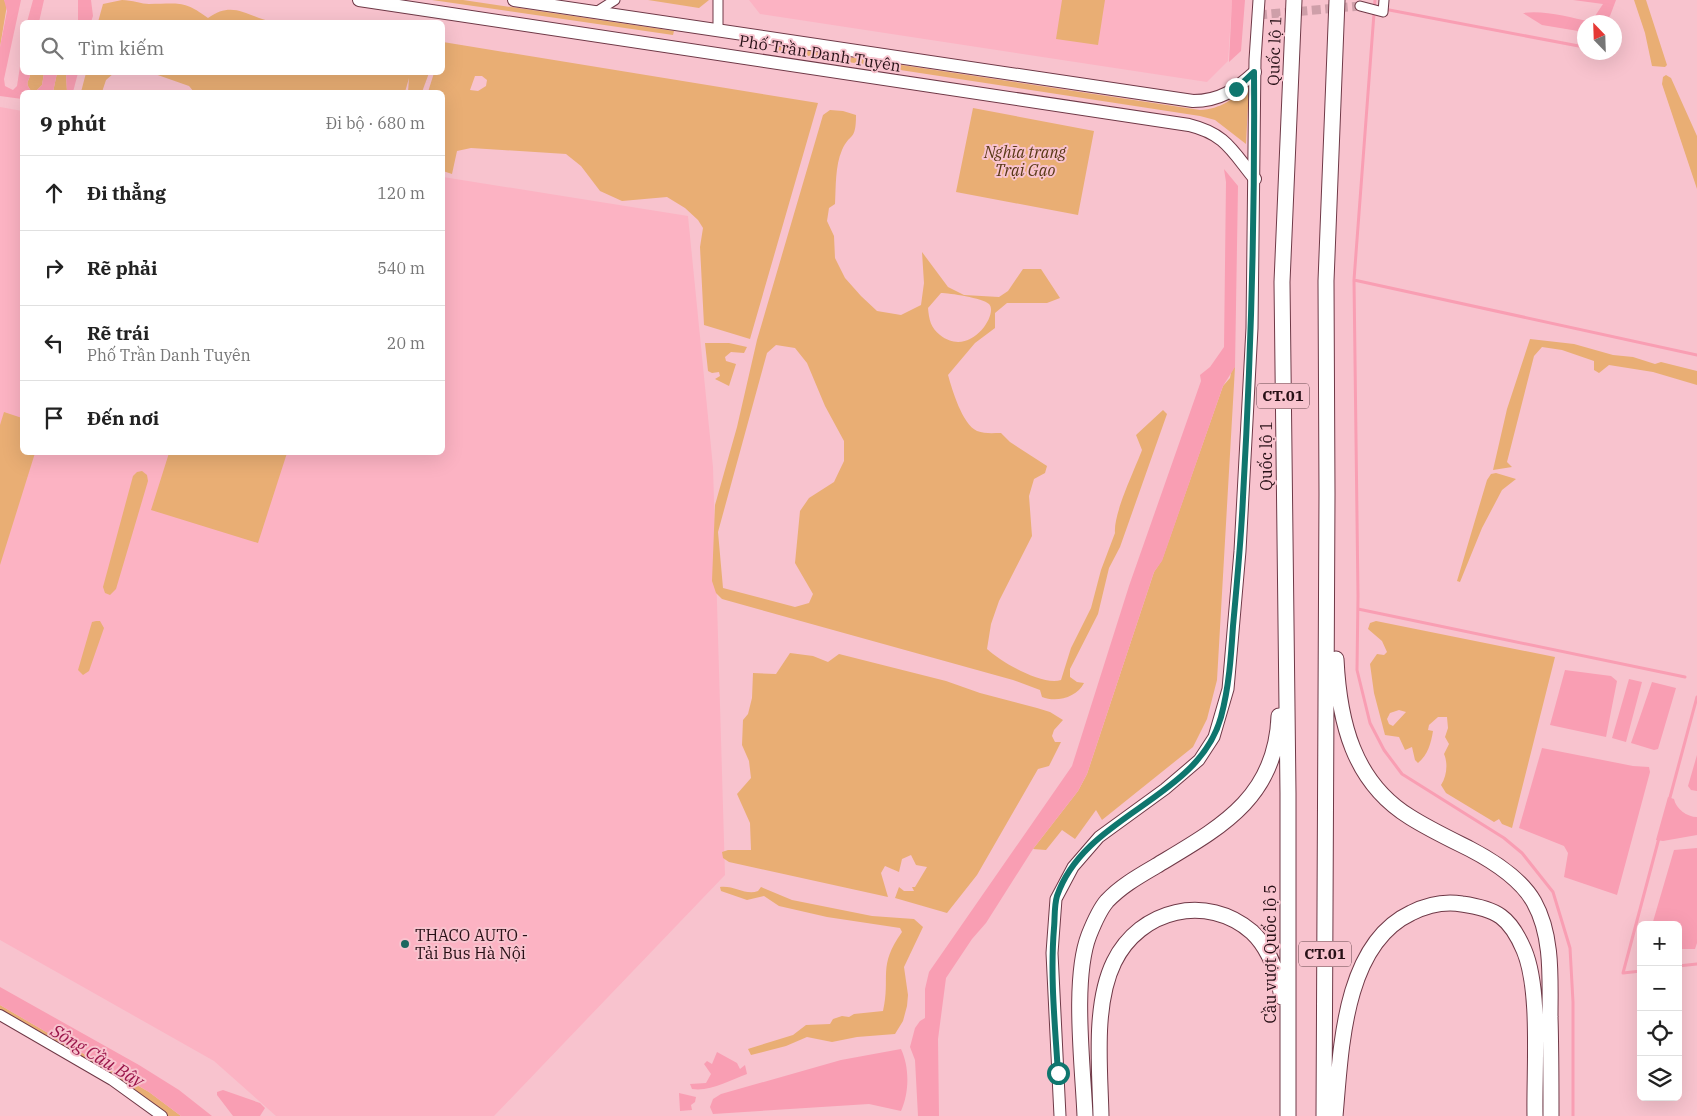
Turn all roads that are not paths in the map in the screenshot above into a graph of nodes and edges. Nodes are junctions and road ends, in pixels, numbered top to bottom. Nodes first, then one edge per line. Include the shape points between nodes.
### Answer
1 (359, 0) edge
2 (514, 0) edge
3 (614, 0) edge
4 (718, 0) edge
5 (1259, 0) edge
6 (1294, 0) edge
7 (1337, 0) edge
8 (1384, 3) edge
9 (1360, 6) tunnel mouth
10 (596, 12) junction
11 (718, 30) junction
12 (716, 54) junction
13 (1254, 72) junction
14 (1255, 179) junction
15 (1327, 494) junction
16 (1284, 498) junction
17 (1288, 793) joint
18 (0, 1015) edge
19 (162, 1116) edge
20 (1060, 1116) edge
21 (1085, 1116) edge
22 (1101, 1116) edge
23 (1288, 1116) edge
24 (1324, 1116) edge
25 (1335, 1116) edge
26 (1535, 1116) edge
27 (1551, 1116) edge

1 - 12 main road, Phố Trần Danh Tuyên
2 - 10 main road, Phố Trần Danh Tuyên
3 - 10 street
4 - 11 street
5 - 13 main road
6 - 16 highway, Quốc lộ 1 / CT.01 via 1282,282
7 - 15 highway, CT.01 via 1326,281
8 - 9 street via 1383,12
10 - 11 main road, Phố Trần Danh Tuyên
11 - 12 main road
11 - 13 main road, Phố Trần Danh Tuyên via 1193,101 1208,101 1228,94
12 - 14 main road, Phố Trần Danh Tuyên via 1189,125 1218,135
13 - 14 main road
14 - 20 main road via 1250,376 1228,689 1214,737 1199,760 1099,837 1073,867 1056,899 1052,953
15 - 24 highway, CT.01
15 - 27 highway via 1337,695 1350,745 1365,774 1384,796 1408,816 1488,859 1513,878 1534,901 1545,930 1550,968
16 - 17 highway, Quốc lộ 1 / CT.01
16 - 21 highway via 1278,728 1270,761 1257,789 1238,812 1209,834 1130,882 1106,902 1089,936 1081,970
17 - 23 highway, Cầu vượt Quốc lộ 5 / CT.01
18 - 19 street via 112,1080
22 - 23 highway via 1100,1036 1105,991 1114,962 1129,941 1151,921 1184,910 1199,910 1232,919 1253,933 1271,962 1284,1007
25 - 26 highway via 1342,1043 1352,991 1366,956 1382,934 1400,918 1423,907 1443,903 1487,908 1503,918 1525,952 1534,1007

